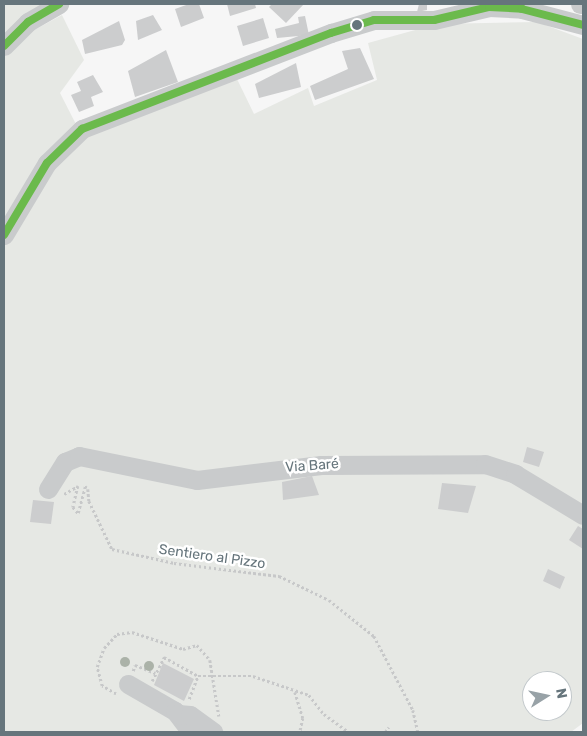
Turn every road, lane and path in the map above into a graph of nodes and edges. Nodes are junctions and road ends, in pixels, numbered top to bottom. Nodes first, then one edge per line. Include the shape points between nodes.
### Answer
1 (58, 4) edge
2 (583, 25) edge
3 (4, 46) edge
4 (4, 236) edge
5 (52, 494) joint
6 (583, 516) edge
7 (162, 659) dead end
8 (138, 666) dead end
9 (156, 673) dead end
10 (198, 676) junction
11 (212, 678) junction
12 (126, 691) joint
13 (294, 691) junction
14 (182, 709) junction
15 (216, 727) edge
16 (389, 727) dead end
17 (191, 732) edge
18 (300, 732) edge
19 (349, 732) edge
20 (385, 732) edge
21 (418, 732) edge

1 - 3 street via 28,22
2 - 4 street via 497,7 434,20 374,20 330,33 82,129 47,162
5 - 6 street, Via Baré via 74,456 197,480 321,465 485,464 515,474
5 - 21 path, Sentiero al Pizzo via 78,486 73,507 78,513 85,486 112,549 174,563 279,576 330,600 374,636 413,710
7 - 10 path via 177,663
8 - 9 path
10 - 11 path
10 - 14 path
11 - 12 path via 210,660 197,645 183,649 123,632 104,648 97,667 102,686
11 - 13 path via 253,676
11 - 15 path
12 - 14 street
13 - 18 path via 301,704
13 - 19 path via 309,696 324,714
14 - 15 street
14 - 17 street
16 - 20 path

